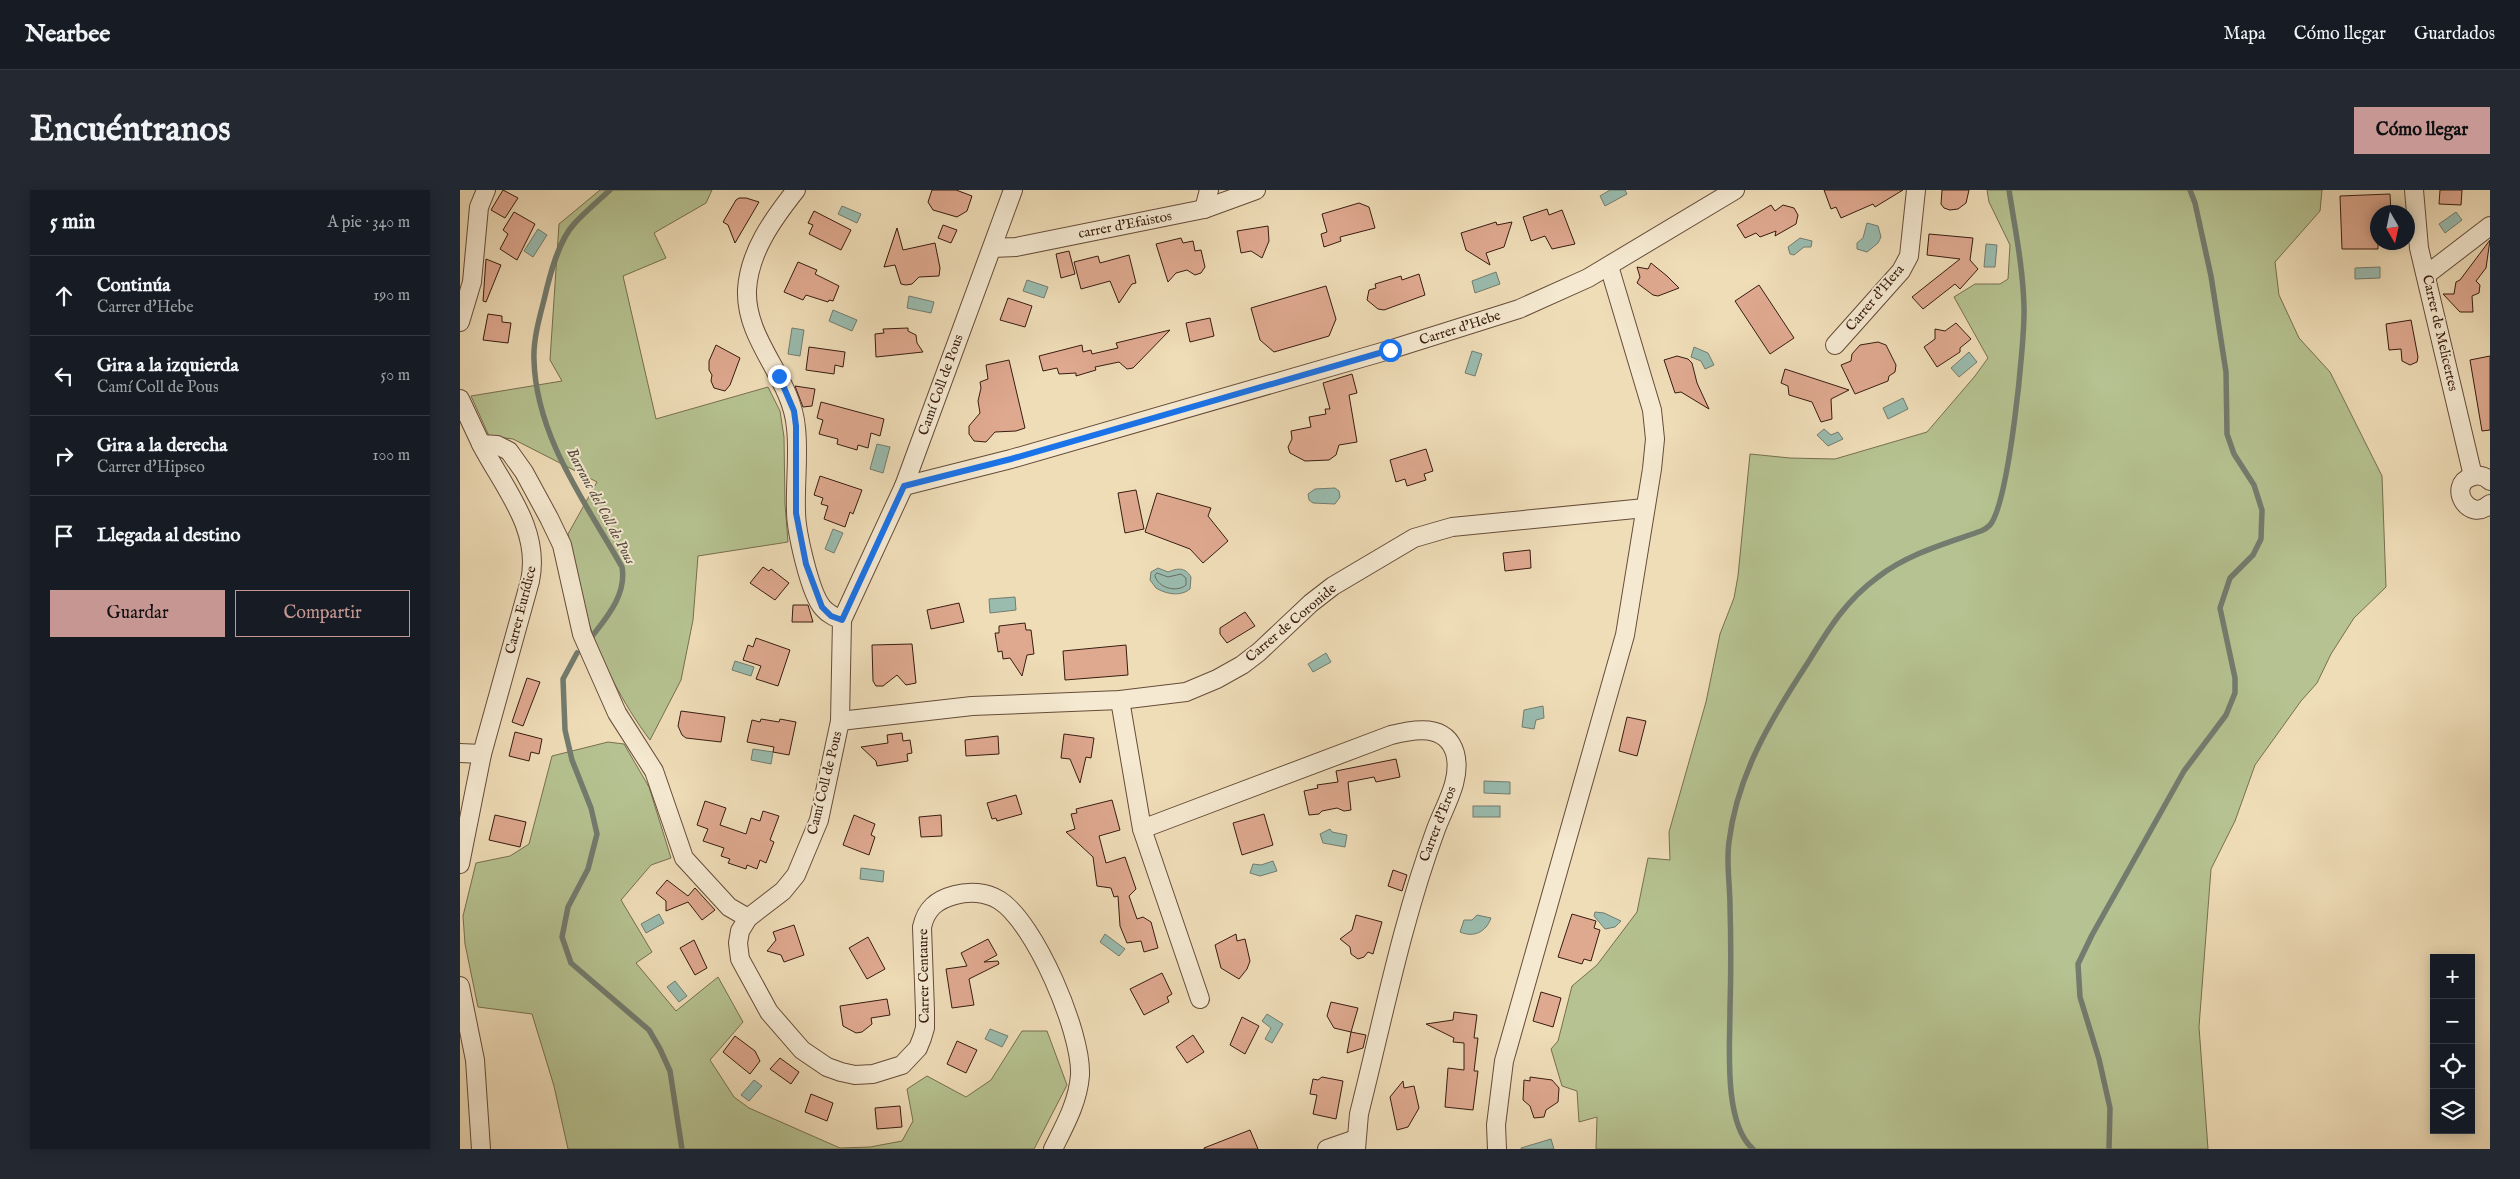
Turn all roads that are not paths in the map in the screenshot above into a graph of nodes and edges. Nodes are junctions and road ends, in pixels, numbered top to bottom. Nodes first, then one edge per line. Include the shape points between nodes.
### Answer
1 (486, 190) edge
2 (796, 190) edge
3 (1013, 190) edge
4 (1209, 190) edge
5 (1256, 190) edge
6 (1735, 190) edge
7 (1916, 190) edge
8 (2414, 190) edge
9 (1204, 209) junction
10 (2490, 226) edge
11 (992, 248) junction
12 (1609, 266) junction
13 (2426, 275) junction
14 (460, 322) edge
15 (1836, 345) dead end
16 (460, 399) edge
17 (481, 444) junction
18 (2473, 476) junction
19 (2490, 481) edge
20 (904, 486) junction
21 (2490, 504) edge
22 (1645, 508) junction
23 (842, 620) junction
24 (1120, 700) junction
25 (840, 721) junction
26 (460, 754) edge
27 (482, 754) junction
28 (1142, 829) junction
29 (460, 864) edge
30 (748, 918) junction
31 (460, 986) edge
32 (1200, 999) dead end
33 (1356, 1144) edge
34 (481, 1149) edge
35 (1053, 1149) edge
36 (1327, 1149) edge
37 (1497, 1149) edge

1 - 14 street via 479,207 472,282
2 - 23 street via 771,224 754,257 747,304 752,324 794,411 796,513 810,578 822,607 831,616
3 - 11 street, Camí Coll de Pous
4 - 9 street
5 - 9 street, carrer d'Efaistos
6 - 12 street, Carrer d'Hebe
7 - 15 street, Carrer d'Hera via 1908,256 1901,271
8 - 13 street, Carrer de Melicertes via 2417,238
9 - 11 street, carrer d'Efaistos via 1016,247
10 - 13 street
11 - 20 street, Camí Coll de Pous
12 - 20 street, Carrer d'Hebe via 1519,309 1390,350
12 - 22 street via 1652,410 1655,439
13 - 18 street, Carrer de Melicertes
16 - 17 street
17 - 27 street, Carrer Eurídice via 523,519 533,555 530,581
17 - 30 street via 497,445 509,451 549,518 562,545 582,634 618,713 654,771 684,858 729,907
18 - 19 street via 2484,476
18 - 21 street via 2461,486 2463,502 2477,509
20 - 23 street, Camí Coll de Pous
22 - 24 street, Carrer de Coronide via 1452,527 1414,538 1333,586 1259,652 1216,679 1186,692
22 - 37 street via 1625,635 1504,1061 1496,1125
23 - 25 street, Camí Coll de Pous
24 - 25 street, Carrer de Coronide via 972,706
24 - 28 street
25 - 30 street, Camí Coll de Pous via 819,820 796,875 783,892
26 - 27 street
27 - 29 street, Carrer Eurídice
28 - 32 street
28 - 33 street, Carrer d'Eros via 1391,734 1425,728 1436,731 1450,744 1456,757 1457,775 1413,895 1359,1114
30 - 35 street, Carrer Centaure via 740,930 740,959 760,998 781,1028 802,1050 827,1067 855,1075 873,1074 902,1065 918,1048 922,1038 925,1028 922,927 931,907 942,898 968,893 980,893 999,900 1018,918 1043,958 1068,1014 1079,1052 1078,1093
31 - 34 street via 475,1060
33 - 36 street, Carrer d'Eros

